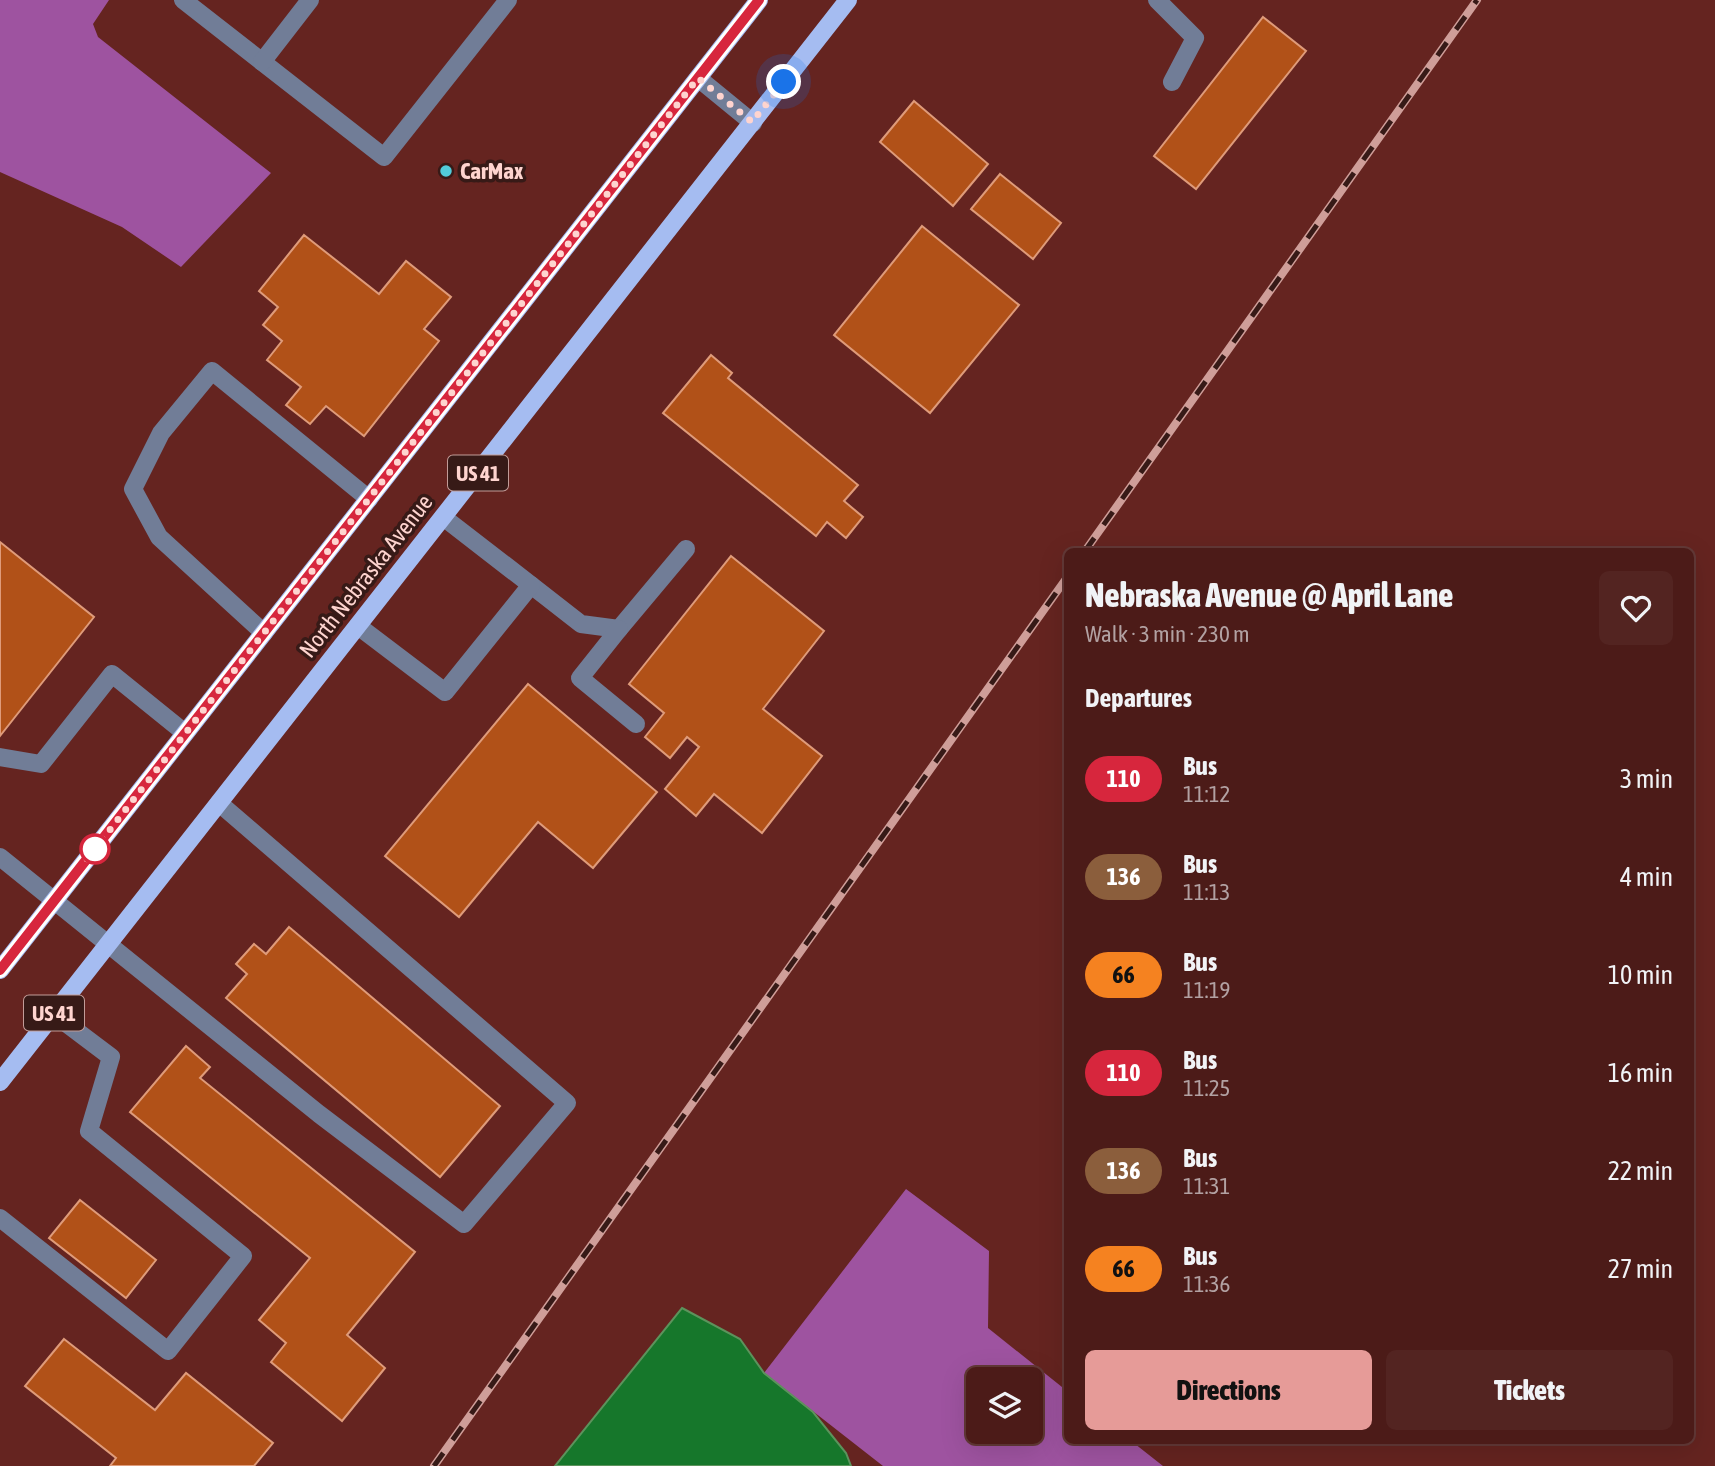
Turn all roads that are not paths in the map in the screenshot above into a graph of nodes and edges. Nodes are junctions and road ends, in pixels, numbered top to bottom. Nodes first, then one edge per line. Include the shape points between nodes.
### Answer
1 (183, 0) edge
2 (310, 0) edge
3 (508, 0) edge
4 (759, 0) edge
5 (848, 0) edge
6 (1157, 0) edge
7 (262, 62) junction
8 (698, 78) junction
9 (1172, 82) dead end
10 (752, 122) junction
11 (369, 499) junction
12 (443, 517) junction
13 (686, 549) dead end
14 (531, 585) junction
15 (358, 626) junction
16 (619, 629) junction
17 (264, 633) junction
18 (636, 724) dead end
19 (186, 733) junction
20 (0, 757) edge
21 (219, 803) junction
22 (0, 857) edge
23 (54, 901) junction
24 (108, 945) junction
25 (0, 970) edge
26 (54, 1014) junction
27 (0, 1082) edge
28 (0, 1218) edge

1 - 7 street
2 - 7 street
3 - 7 street via 384,158
4 - 8 main road, North Nebraska Avenue
5 - 10 main road, North Nebraska Avenue / US 41
6 - 9 street via 1195,38
8 - 10 street
8 - 11 main road, North Nebraska Avenue
10 - 12 main road, North Nebraska Avenue / US 41
11 - 17 main road, North Nebraska Avenue
11 - 17 street via 212,372 161,433 133,489 159,537
12 - 14 street
12 - 15 main road, North Nebraska Avenue / US 41
13 - 16 street
14 - 15 street via 445,692
14 - 16 street via 581,624
15 - 21 main road, North Nebraska Avenue / US 41
16 - 18 street via 580,678
17 - 19 main road, North Nebraska Avenue
19 - 20 street via 112,674 41,764
19 - 23 main road, North Nebraska Avenue
21 - 24 main road, North Nebraska Avenue / US 41
21 - 24 street via 567,1103 464,1224
22 - 23 street
23 - 24 street
23 - 25 main road, North Nebraska Avenue
24 - 26 main road, North Nebraska Avenue / US 41
26 - 27 main road, North Nebraska Avenue / US 41
26 - 28 street via 111,1057 89,1130 243,1256 168,1352

